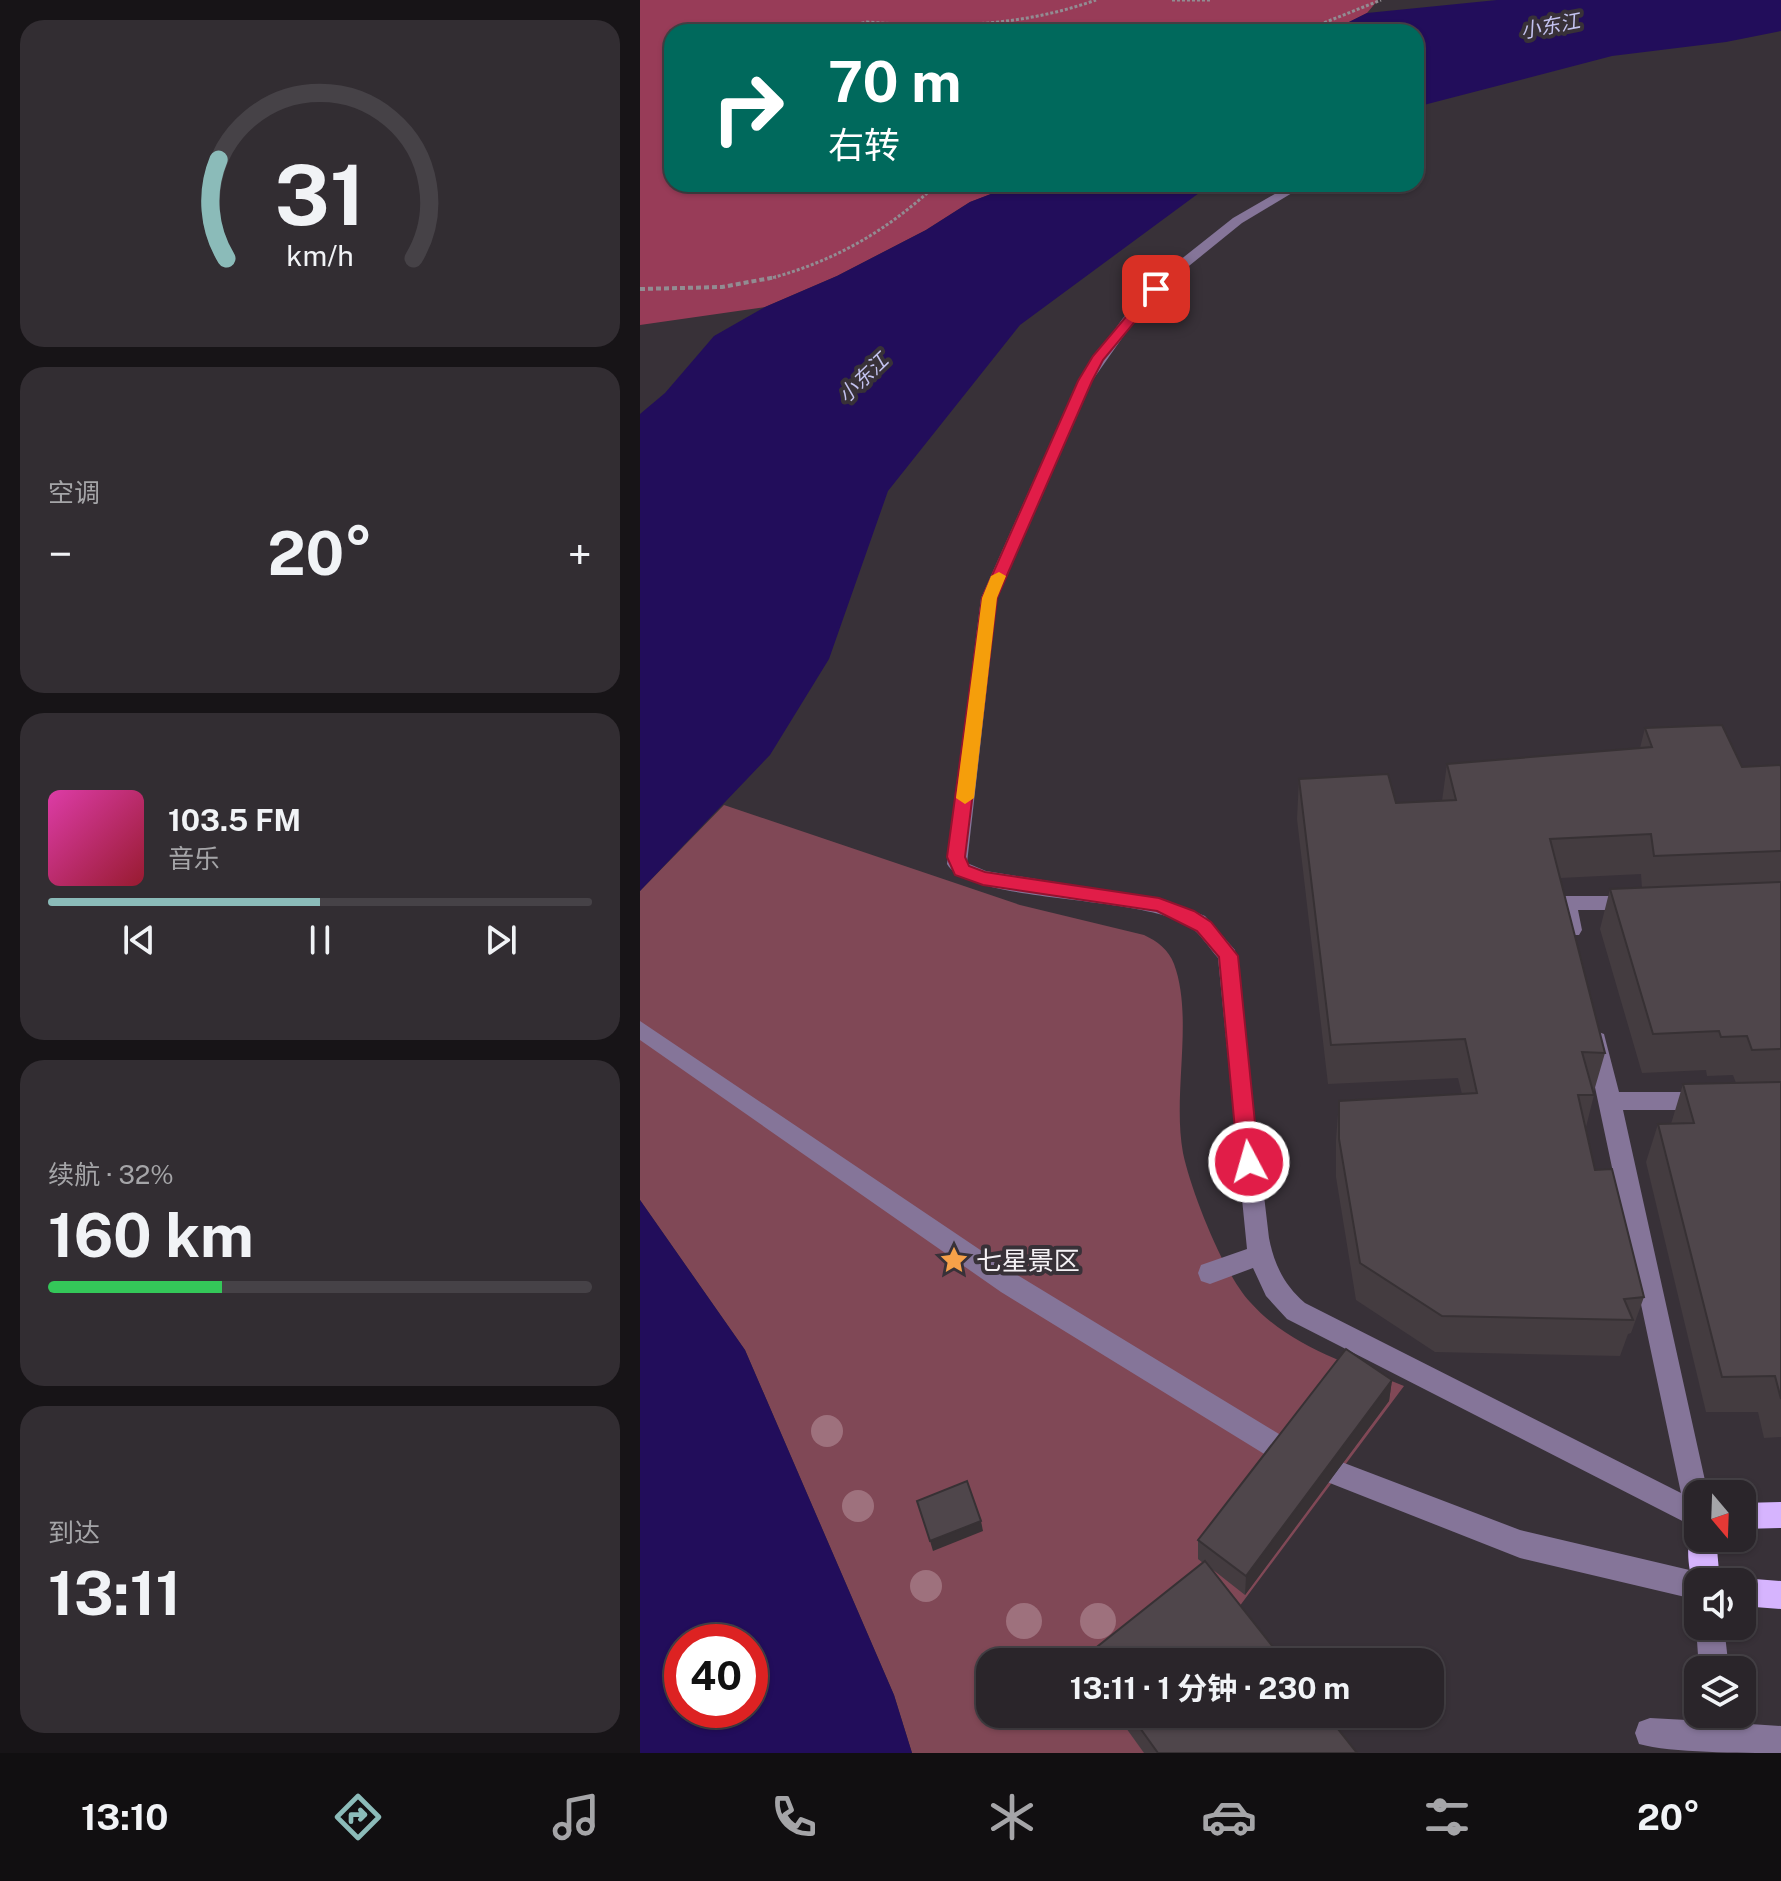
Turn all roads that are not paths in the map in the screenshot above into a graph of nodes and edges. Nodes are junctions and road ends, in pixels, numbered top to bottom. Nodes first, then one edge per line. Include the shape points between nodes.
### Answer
1 (1287, 192) edge
2 (1658, 903) edge
3 (1576, 949) edge
4 (1593, 1025) edge
5 (640, 1029) edge
6 (1610, 1101) junction
7 (1719, 1101) edge
8 (1261, 1255) junction
9 (1210, 1273) dead end
10 (1692, 1480) edge
11 (1684, 1509) edge
12 (1781, 1515) edge
13 (1756, 1516) edge
14 (1684, 1583) edge
15 (1756, 1593) edge
16 (1781, 1595) edge
17 (1650, 1733) dead end
18 (1721, 1735) edge
19 (1781, 1741) edge

1 - 8 street via 1234,221 1156,289 1085,381 989,598 956,857 962,870 983,878 1159,905 1198,921 1227,953
2 - 3 street via 1566,903
4 - 6 street
5 - 14 street via 1010,1284 1288,1454 1520,1544
6 - 7 street
6 - 10 street
8 - 9 street
8 - 11 street via 1276,1290 1296,1311
12 - 13 main road
15 - 16 main road
17 - 18 street
18 - 19 street

